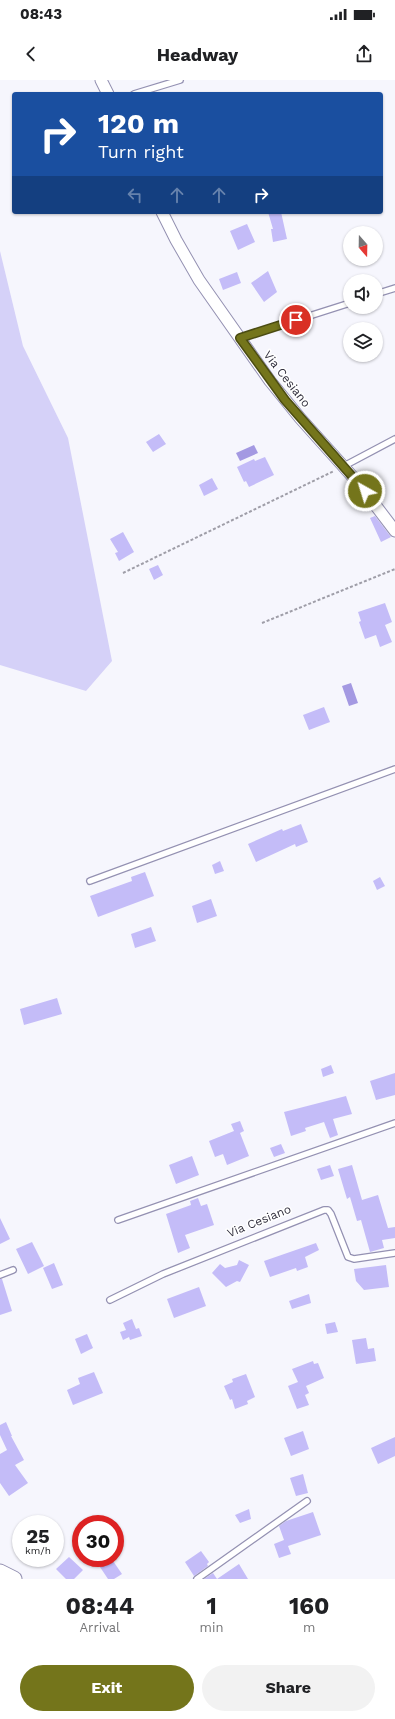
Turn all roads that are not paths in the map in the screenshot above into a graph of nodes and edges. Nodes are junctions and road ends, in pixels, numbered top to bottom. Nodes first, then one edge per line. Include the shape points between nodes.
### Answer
1 (101, 80) edge
2 (180, 80) edge
3 (107, 92) edge
4 (141, 92) edge
5 (163, 214) edge
6 (395, 288) edge
7 (383, 292) edge
8 (343, 305) edge
9 (240, 338) junction
10 (395, 439) edge
11 (344, 466) junction
12 (395, 531) edge
13 (395, 769) edge
14 (90, 881) dead end
15 (395, 1123) edge
16 (118, 1220) dead end
17 (395, 1253) edge
18 (13, 1270) dead end
19 (0, 1274) edge
20 (110, 1300) dead end
21 (306, 1501) dead end
22 (0, 1572) edge
23 (14, 1579) edge
24 (197, 1579) edge

1 - 3 street
2 - 4 lane
5 - 9 street, Via Cesiano via 199,280
6 - 7 lane
8 - 9 lane
9 - 11 street, Via Cesiano via 285,400
10 - 11 lane
11 - 12 street, Via Cesiano
13 - 14 lane
15 - 16 lane
17 - 20 lane, Via Cesiano via 348,1257 331,1214 324,1210 163,1274
18 - 19 lane
21 - 24 lane
22 - 23 street

